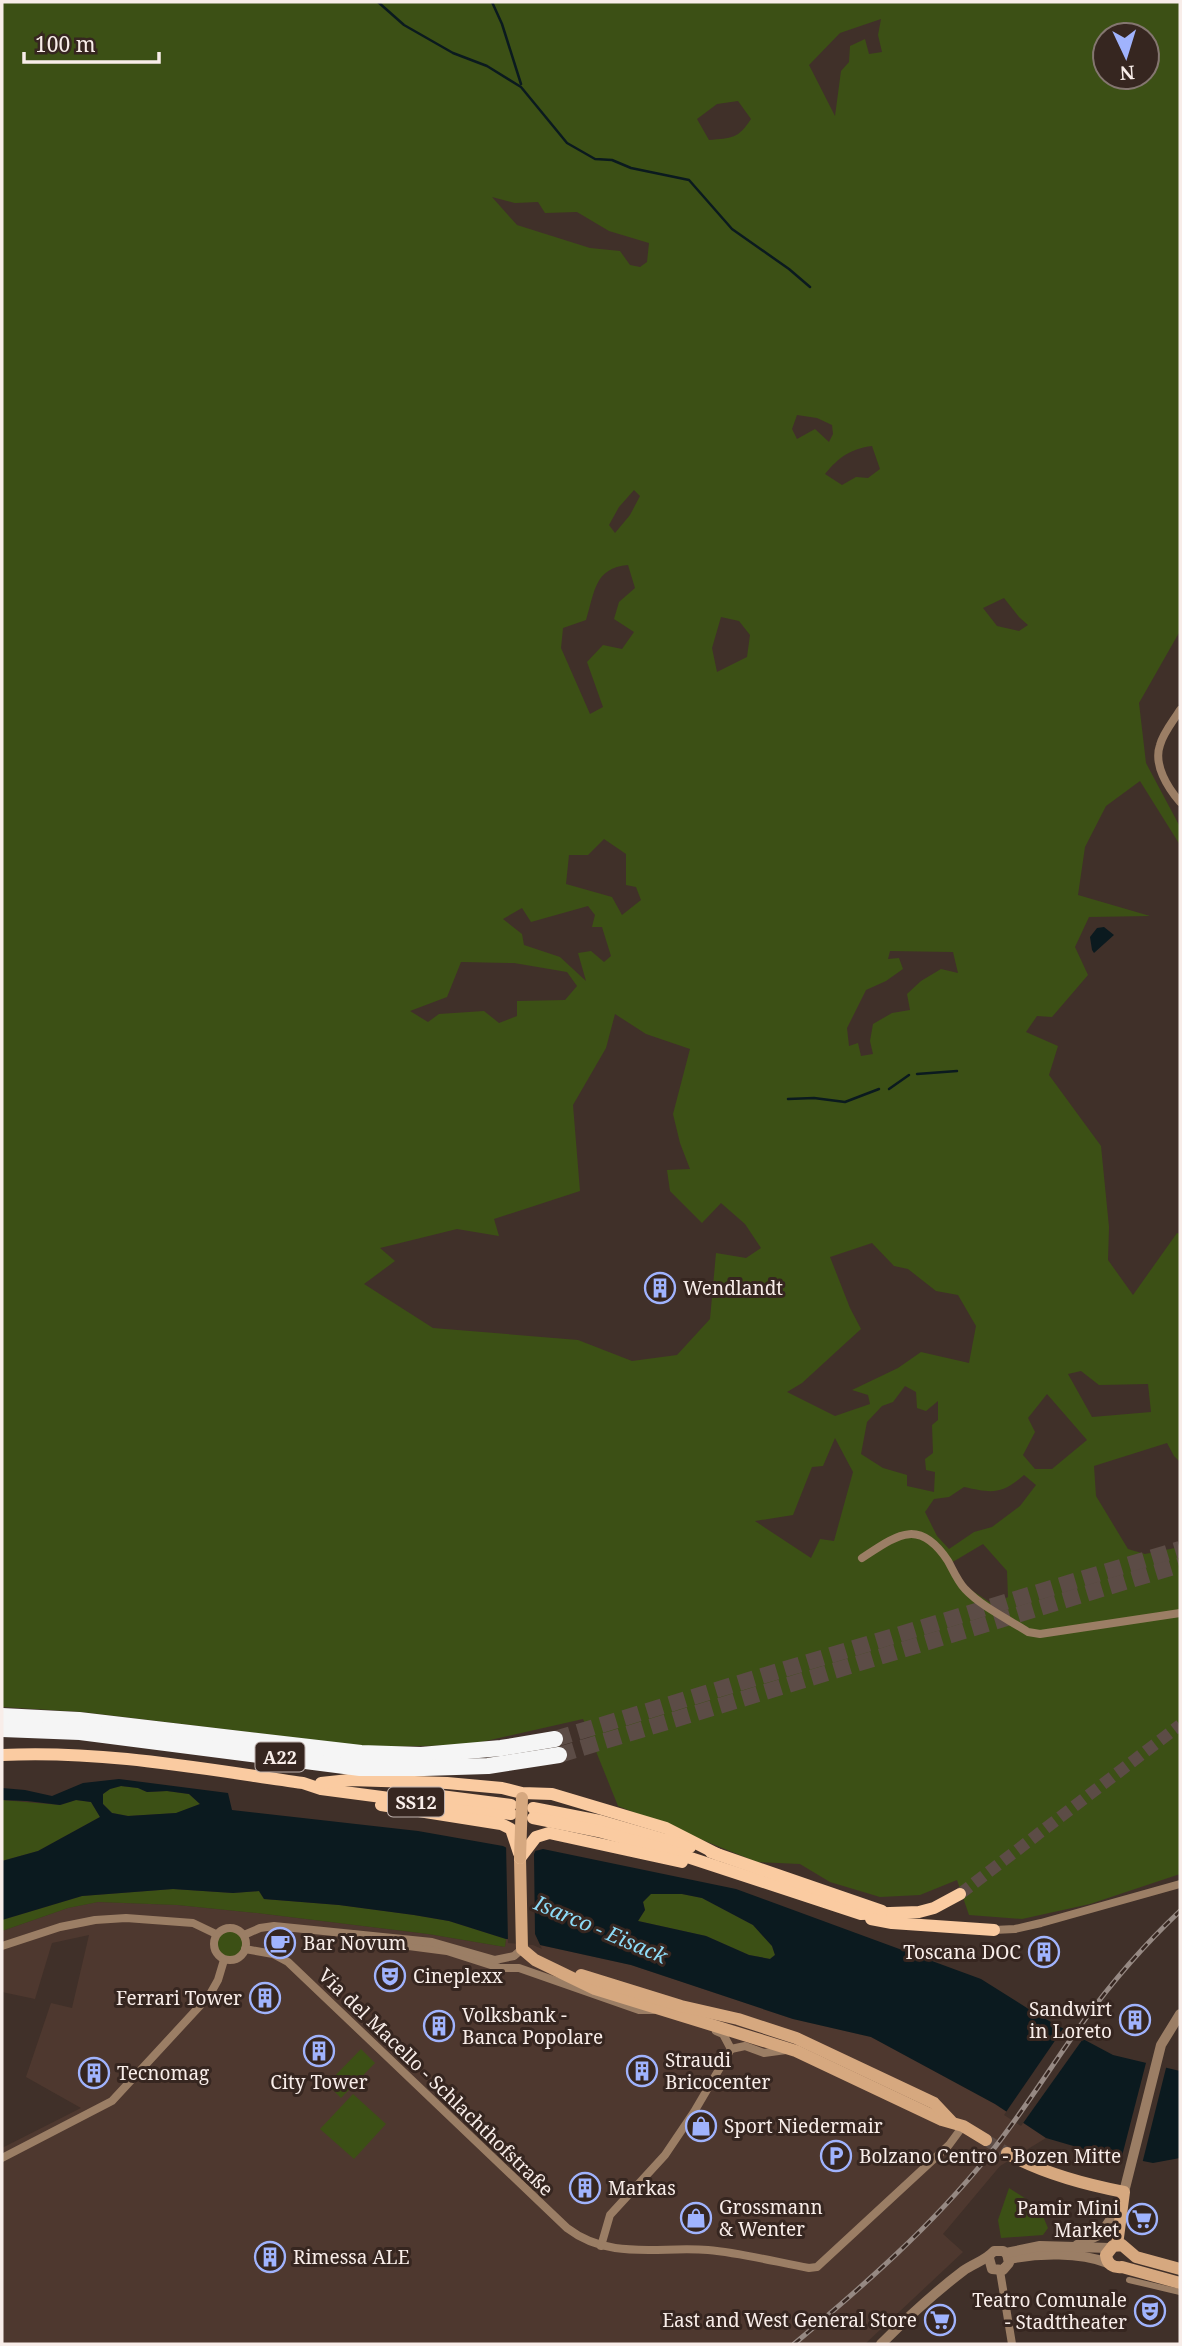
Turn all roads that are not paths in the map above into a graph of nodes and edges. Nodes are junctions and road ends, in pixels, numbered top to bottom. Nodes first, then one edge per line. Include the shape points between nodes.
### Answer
1 (1180, 710) edge
2 (1180, 802) edge
3 (862, 1558) dead end
4 (1180, 1613) edge
5 (2, 1716) edge
6 (2, 1729) edge
7 (2, 1755) edge
8 (321, 1786) junction
9 (516, 1802) junction
10 (719, 1855) junction
11 (520, 1858) junction
12 (737, 1875) junction
13 (1180, 1884) edge
14 (960, 1894) tunnel mouth
15 (861, 1914) junction
16 (889, 1914) junction
17 (994, 1930) joint
18 (216, 1934) junction
19 (353, 1934) junction
20 (244, 1936) junction
21 (2, 1946) edge
22 (246, 1949) junction
23 (522, 1949) junction
24 (224, 1960) junction
25 (557, 1969) junction
26 (663, 2011) junction
27 (1180, 2014) edge
28 (678, 2015) junction
29 (731, 2049) junction
30 (789, 2049) junction
31 (958, 2124) junction
32 (986, 2140) tunnel mouth
33 (1013, 2156) tunnel mouth
34 (2, 2158) edge
35 (1123, 2197) junction
36 (601, 2246) junction
37 (1074, 2246) junction
38 (1118, 2248) junction
39 (1008, 2256) junction
40 (989, 2258) junction
41 (1108, 2263) junction
42 (1122, 2267) junction
43 (1180, 2269) edge
44 (1000, 2271) junction
45 (1129, 2280) dead end
46 (1180, 2283) edge
47 (1180, 2292) edge
48 (881, 2344) edge
49 (1012, 2344) edge

1 - 2 street via 1159,746 1161,771
3 - 4 street via 901,1536 923,1535 946,1558 963,1588 1028,1632
5 - 6 highway, A22 via 79,1720 361,1754 557,1747 488,1766 360,1768 80,1732
7 - 8 main road, SS12 via 113,1757
8 - 9 main road, SS12
8 - 9 main road via 349,1780 447,1783 502,1788
8 - 11 main road via 346,1800 500,1824 510,1829
9 - 10 main road via 551,1794 666,1828
9 - 11 main road, bridge
10 - 12 main road via 600,1821 533,1813
10 - 16 main road
11 - 12 main road via 536,1837 554,1833
11 - 23 main road
12 - 15 main road
13 - 17 street via 1041,1923
14 - 16 main road via 934,1908
15 - 16 main road
15 - 17 main road via 875,1921
18 - 20 street via 234,1928
18 - 21 street via 194,1923 126,1918 60,1927
18 - 24 street via 214,1949
19 - 20 street via 274,1926
19 - 23 street via 432,1942 495,1960
19 - 26 street via 447,1951 500,1968 519,1968 639,2010
20 - 22 street
22 - 24 street via 235,1960
22 - 36 street, Via del Macello - Schlachthofstraße via 288,1962 567,2228
23 - 25 main road
24 - 34 street via 209,1996 112,2101
25 - 26 main road via 595,1989
25 - 31 main road via 796,2038 934,2103
26 - 28 main road
27 - 35 street via 1159,2050
28 - 29 street via 723,2034
28 - 30 main road
29 - 30 street via 740,2046 764,2053
29 - 36 street via 664,2155 610,2215
30 - 31 main road
31 - 32 main road
31 - 36 street, Via del Macello - Schlachthofstraße via 949,2145 817,2267 709,2250
33 - 35 main road
35 - 37 street via 1101,2234
35 - 38 main road
37 - 38 street
37 - 39 street via 1040,2246
38 - 41 main road via 1106,2255
38 - 42 main road via 1128,2262
38 - 43 main road
39 - 40 street via 994,2251
39 - 41 street
39 - 44 street via 1008,2266
40 - 44 street via 992,2269
40 - 48 street via 975,2262 948,2282
41 - 42 main road
42 - 46 main road
44 - 49 street
45 - 47 street

